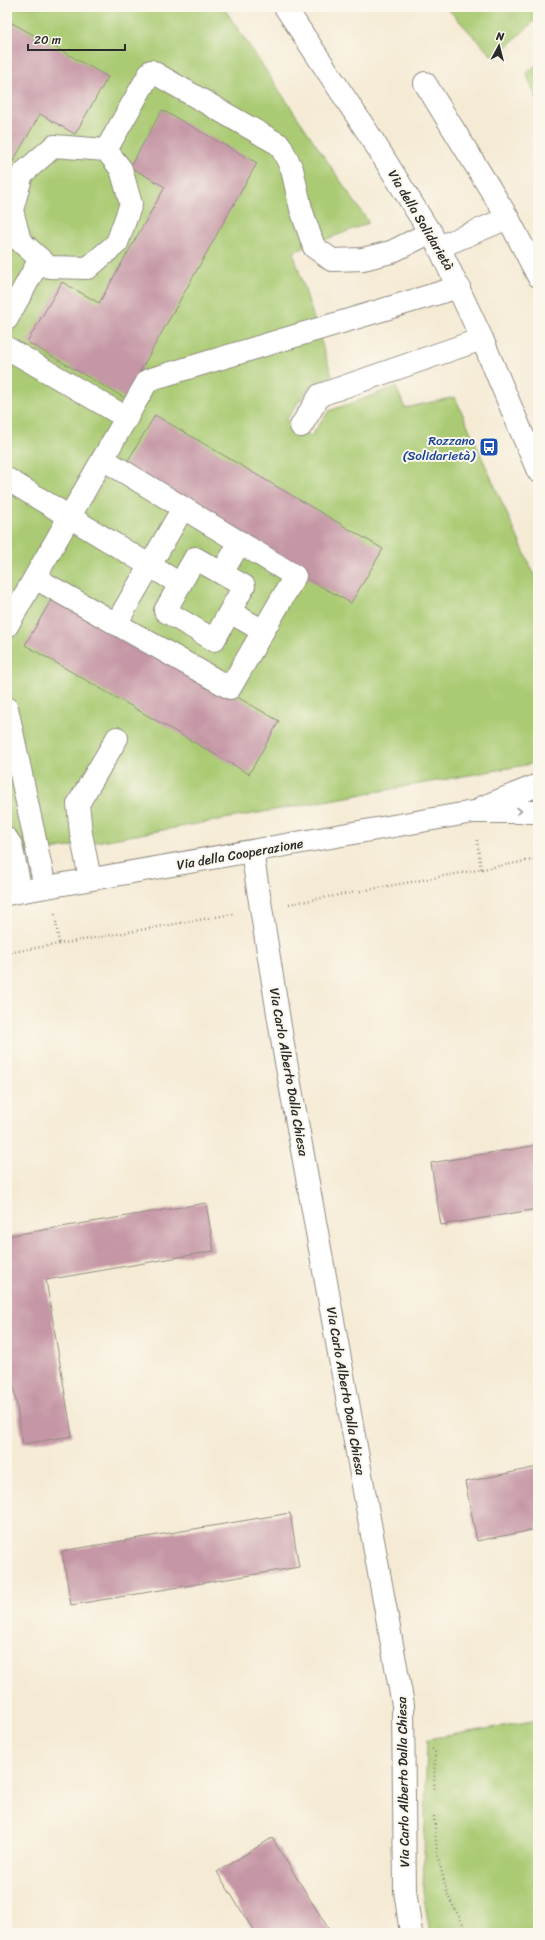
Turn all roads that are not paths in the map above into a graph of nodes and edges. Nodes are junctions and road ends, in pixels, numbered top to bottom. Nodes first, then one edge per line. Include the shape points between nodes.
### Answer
1 (284, 7) edge
2 (425, 83) dead end
3 (106, 150) junction
4 (508, 218) junction
5 (435, 240) junction
6 (40, 259) junction
7 (538, 276) edge
8 (459, 287) junction
9 (7, 319) edge
10 (482, 339) junction
11 (7, 348) edge
12 (126, 418) junction
13 (301, 426) dead end
14 (103, 459) junction
15 (538, 470) edge
16 (7, 479) edge
17 (183, 508) junction
18 (70, 516) junction
19 (240, 542) junction
20 (150, 566) junction
21 (222, 573) junction
22 (35, 578) junction
23 (180, 584) junction
24 (230, 612) junction
25 (9, 618) edge
26 (116, 624) junction
27 (190, 626) junction
28 (263, 631) junction
29 (174, 656) junction
30 (7, 708) edge
31 (117, 738) dead end
32 (538, 785) edge
33 (473, 812) junction
34 (538, 812) edge
35 (7, 839) edge
36 (252, 852) junction
37 (90, 879) junction
38 (45, 887) junction
39 (14, 893) edge
40 (411, 1933) edge

1 - 5 street, Via della Solidarietà
2 - 4 street
3 - 5 street via 151,72 280,145 292,169 301,209 314,247 332,260 363,259
3 - 6 street via 54,146 22,174 12,210 20,241
3 - 6 street via 121,169 132,204 117,243 88,268 50,267
4 - 5 street
4 - 7 street
5 - 8 street, Via della Solidarietà
6 - 9 street
8 - 10 street, Via della Solidarietà
8 - 12 street via 148,380
10 - 13 street via 320,395
10 - 15 street, Via della Solidarietà
11 - 12 street
12 - 14 street
14 - 17 street
14 - 18 street
16 - 18 street
17 - 19 street
17 - 20 street
18 - 20 street
18 - 22 street
19 - 21 street
19 - 28 street via 295,576
20 - 23 street
20 - 26 street
21 - 23 street via 195,558
21 - 24 street via 244,586
22 - 25 street
22 - 26 street
23 - 27 street via 165,611
24 - 27 street via 214,640
24 - 28 street
26 - 29 street
27 - 29 street
28 - 29 street via 230,688
30 - 38 street
31 - 37 street via 78,804
32 - 33 street, Via della Cooperazione
33 -> 34 street, Via della Cooperazione
33 - 36 street, Via della Cooperazione
35 - 39 street via 11,845
36 - 37 street, Via della Cooperazione
36 - 40 street, Via Carlo Alberto Dalla Chiesa via 284,1051 403,1705 405,1890
37 - 38 street, Via della Cooperazione
38 - 39 street, Via della Cooperazione

